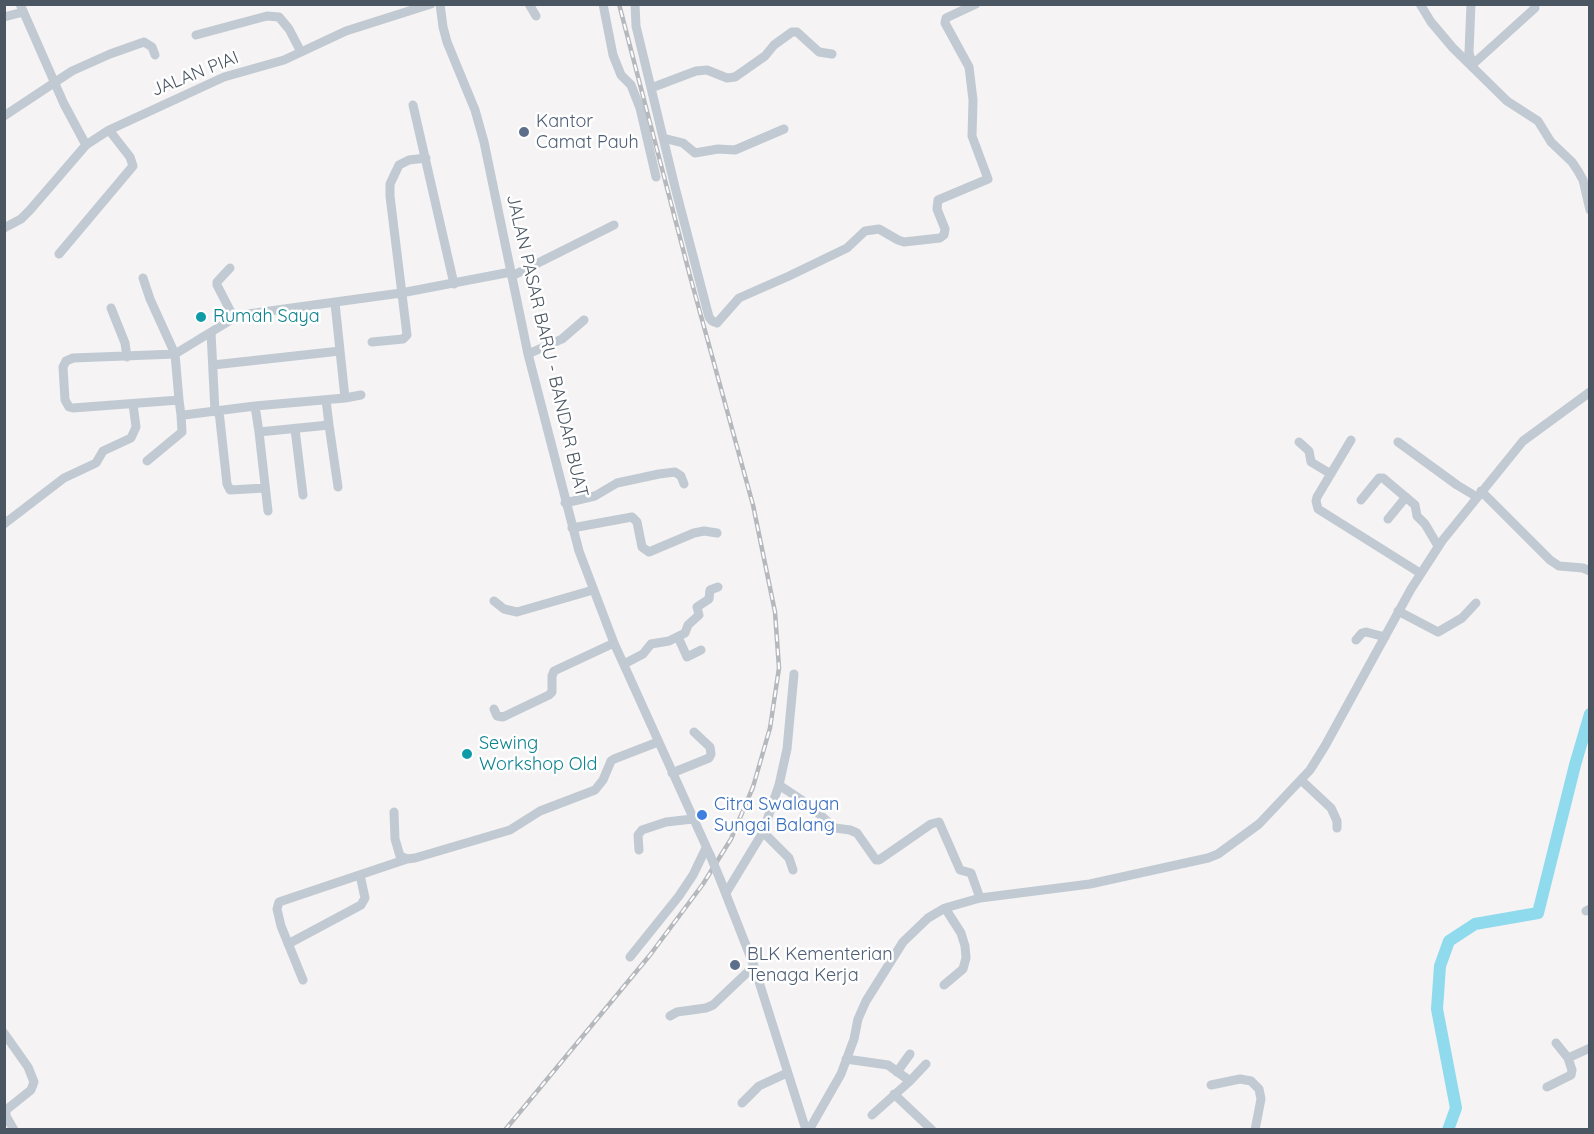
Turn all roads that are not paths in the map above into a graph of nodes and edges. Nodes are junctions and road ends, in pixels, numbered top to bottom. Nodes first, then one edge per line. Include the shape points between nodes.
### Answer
1 (431, 4) edge
2 (440, 4) edge
3 (529, 4) edge
4 (603, 4) edge
5 (634, 4) edge
6 (976, 4) edge
7 (1420, 4) edge
8 (1471, 4) edge
9 (22, 8) edge
10 (1536, 8) dead end
11 (536, 16) dead end
12 (4, 17) edge
13 (196, 35) dead end
14 (301, 52) junction
15 (832, 54) dead end
16 (155, 55) dead end
17 (1472, 65) junction
18 (55, 82) junction
19 (651, 88) junction
20 (413, 105) dead end
21 (6, 112) edge
22 (784, 129) dead end
23 (109, 130) junction
24 (663, 138) junction
25 (86, 145) junction
26 (426, 158) junction
27 (656, 177) dead end
28 (1590, 210) edge
29 (614, 225) dead end
30 (4, 228) edge
31 (59, 254) dead end
32 (230, 268) dead end
33 (512, 274) junction
34 (143, 278) dead end
35 (454, 284) junction
36 (401, 293) junction
37 (335, 303) junction
38 (111, 308) dead end
39 (234, 318) junction
40 (584, 320) dead end
41 (210, 332) junction
42 (372, 342) dead end
43 (340, 351) junction
44 (175, 354) junction
45 (528, 354) junction
46 (127, 357) junction
47 (213, 365) junction
48 (1590, 392) edge
49 (362, 395) dead end
50 (345, 398) junction
51 (179, 400) junction
52 (326, 400) junction
53 (133, 404) junction
54 (255, 406) junction
55 (217, 412) junction
56 (181, 415) junction
57 (329, 425) junction
58 (295, 429) junction
59 (259, 432) junction
60 (1351, 440) dead end
61 (1299, 442) dead end
62 (1398, 442) dead end
63 (147, 461) dead end
64 (1331, 474) junction
65 (684, 484) dead end
66 (338, 487) dead end
67 (265, 488) junction
68 (1479, 494) junction
69 (303, 495) dead end
70 (1406, 498) junction
71 (1361, 500) dead end
72 (565, 503) junction
73 (268, 511) dead end
74 (1388, 519) dead end
75 (4, 524) edge
76 (572, 528) junction
77 (717, 533) dead end
78 (1438, 546) junction
79 (1590, 572) edge
80 (1420, 573) junction
81 (718, 587) dead end
82 (593, 590) junction
83 (494, 601) dead end
84 (1476, 603) dead end
85 (1398, 611) junction
86 (678, 637) junction
87 (1385, 637) junction
88 (1356, 640) dead end
89 (614, 643) junction
90 (701, 650) dead end
91 (624, 664) junction
92 (794, 674) dead end
93 (494, 710) dead end
94 (694, 732) dead end
95 (658, 742) junction
96 (672, 773) junction
97 (1301, 780) junction
98 (779, 785) junction
99 (394, 812) dead end
100 (693, 819) junction
101 (1337, 828) dead end
102 (763, 832) junction
103 (639, 850) dead end
104 (708, 852) junction
105 (407, 859) junction
106 (794, 870) dead end
107 (360, 875) junction
108 (726, 893) junction
109 (980, 898) junction
110 (945, 908) junction
111 (288, 944) junction
112 (630, 957) dead end
113 (754, 966) junction
114 (303, 980) dead end
115 (944, 985) dead end
116 (670, 1016) dead end
117 (4, 1033) edge
118 (1556, 1043) dead end
119 (1590, 1048) edge
120 (910, 1054) dead end
121 (1568, 1058) junction
122 (846, 1059) junction
123 (926, 1064) dead end
124 (897, 1072) junction
125 (788, 1073) junction
126 (910, 1081) junction
127 (1211, 1085) dead end
128 (1547, 1087) dead end
129 (894, 1094) junction
130 (742, 1103) dead end
131 (872, 1115) dead end
132 (14, 1130) edge
133 (808, 1130) edge
134 (932, 1130) edge
135 (1255, 1130) edge

1 - 14 street, JALAN PIAI via 346,31
2 - 33 street, JALAN PASAR BARU - BANDAR BUAT via 447,42 484,142
3 - 11 street
4 - 27 street via 613,55 640,108
5 - 19 street
6 - 24 street via 946,18 945,23 969,67 972,136 988,177 938,200 937,209 945,229 940,238 904,242 879,229 865,231 847,248 739,298 726,315 714,322 709,317
7 - 17 street via 1439,31
8 - 17 street
9 - 12 street
9 - 18 street
10 - 17 street
13 - 14 street via 267,16 279,17
14 - 23 street, JALAN PIAI via 224,77
15 - 19 street via 819,52 795,32 735,77 696,71
16 - 18 street via 149,44 138,43
17 - 28 street via 1507,101 1538,121 1551,142 1572,162 1583,180
18 - 21 street
18 - 25 street
19 - 24 street
20 - 26 street
22 - 24 street via 735,150 695,153 683,143
23 - 25 street, JALAN PIAI
23 - 31 street via 133,166
25 - 30 street, JALAN PIAI via 30,210
26 - 35 street
26 - 36 street via 403,162 390,184
29 - 33 street
32 - 39 street via 217,285
33 - 35 street
33 - 45 street, JALAN PASAR BARU - BANDAR BUAT
34 - 44 street
35 - 36 street
36 - 37 street
36 - 42 street via 406,337
37 - 39 street
37 - 43 street
38 - 46 street
39 - 41 street
40 - 45 street via 562,339
41 - 44 street
41 - 47 street
43 - 47 street
43 - 50 street
44 - 46 street
44 - 51 street
45 - 72 street, JALAN PASAR BARU - BANDAR BUAT
46 - 53 street via 68,360 63,367 65,400 69,407 78,408
47 - 55 street
48 - 68 street via 1522,441
49 - 50 street
50 - 52 street
51 - 53 street
51 - 56 street
52 - 54 street
52 - 57 street
53 - 75 street via 136,427 131,438 103,451 96,463 64,478
54 - 55 street
54 - 59 street
55 - 56 street
55 - 67 street via 230,490
56 - 63 street via 182,432
57 - 58 street
57 - 66 street
58 - 59 street
58 - 69 street
59 - 67 street
60 - 64 street
61 - 64 street via 1309,451 1311,462
62 - 68 street via 1457,485
64 - 80 street via 1316,501 1318,509
65 - 72 street via 675,472 617,483 595,496
67 - 73 street
68 - 78 street
68 - 79 street via 1550,560 1559,566
70 - 71 street via 1381,477
70 - 74 street
70 - 78 street via 1415,506 1417,516
72 - 76 street, JALAN PASAR BARU - BANDAR BUAT
76 - 77 street via 632,517 637,522 642,547 649,552 694,532
76 - 82 street, JALAN PASAR BARU - BANDAR BUAT
78 - 80 street
80 - 85 street
81 - 86 street via 710,590 709,599 697,607 699,615
82 - 83 street via 517,612
82 - 89 street, JALAN PASAR BARU - BANDAR BUAT
84 - 85 street via 1462,618 1438,632
85 - 87 street
86 - 90 street via 687,657
86 - 91 street via 651,644 643,654
87 - 88 street via 1366,632
87 - 97 street via 1325,746
89 - 91 street, JALAN PASAR BARU - BANDAR BUAT
89 - 93 street via 554,671 549,695 503,717
91 - 95 street, JALAN PASAR BARU - BANDAR BUAT
92 - 98 street
94 - 96 street via 710,747 710,758
95 - 96 street, JALAN PASAR BARU - BANDAR BUAT
95 - 105 street via 611,761 595,790 540,811 510,830
96 - 100 street, JALAN PASAR BARU - BANDAR BUAT
97 - 101 street via 1331,808
97 - 109 street via 1252,829 1208,858 1090,884
98 - 102 street
98 - 109 street via 835,828 855,831 876,860 939,822 960,870 971,873
99 - 105 street via 396,845 400,856
100 - 103 street via 642,830 638,835
100 - 104 street, JALAN PASAR BARU - BANDAR BUAT
102 - 106 street via 789,858
102 - 108 street
104 - 108 street, JALAN PASAR BARU - BANDAR BUAT, bridge
104 - 112 street
105 - 107 street
107 - 111 street via 365,898 362,905
107 - 111 street via 279,902 278,917
108 - 113 street, JALAN PASAR BARU - BANDAR BUAT
109 - 110 street
110 - 115 street via 961,933 966,958 963,969
110 - 122 street via 903,942 866,1001
111 - 114 street
113 - 116 street via 712,1005
113 - 125 street, JALAN PASAR BARU - BANDAR BUAT
117 - 132 street via 34,1082 31,1090 6,1110
118 - 121 street
119 - 121 street
120 - 124 street
121 - 128 street via 1570,1075
122 - 124 street via 883,1064
122 - 133 street
123 - 126 street
124 - 126 street
125 - 130 street via 759,1086
125 - 133 street, JALAN PASAR BARU - BANDAR BUAT
126 - 129 street
127 - 135 street via 1240,1079 1251,1081 1259,1089
129 - 131 street
129 - 134 street

